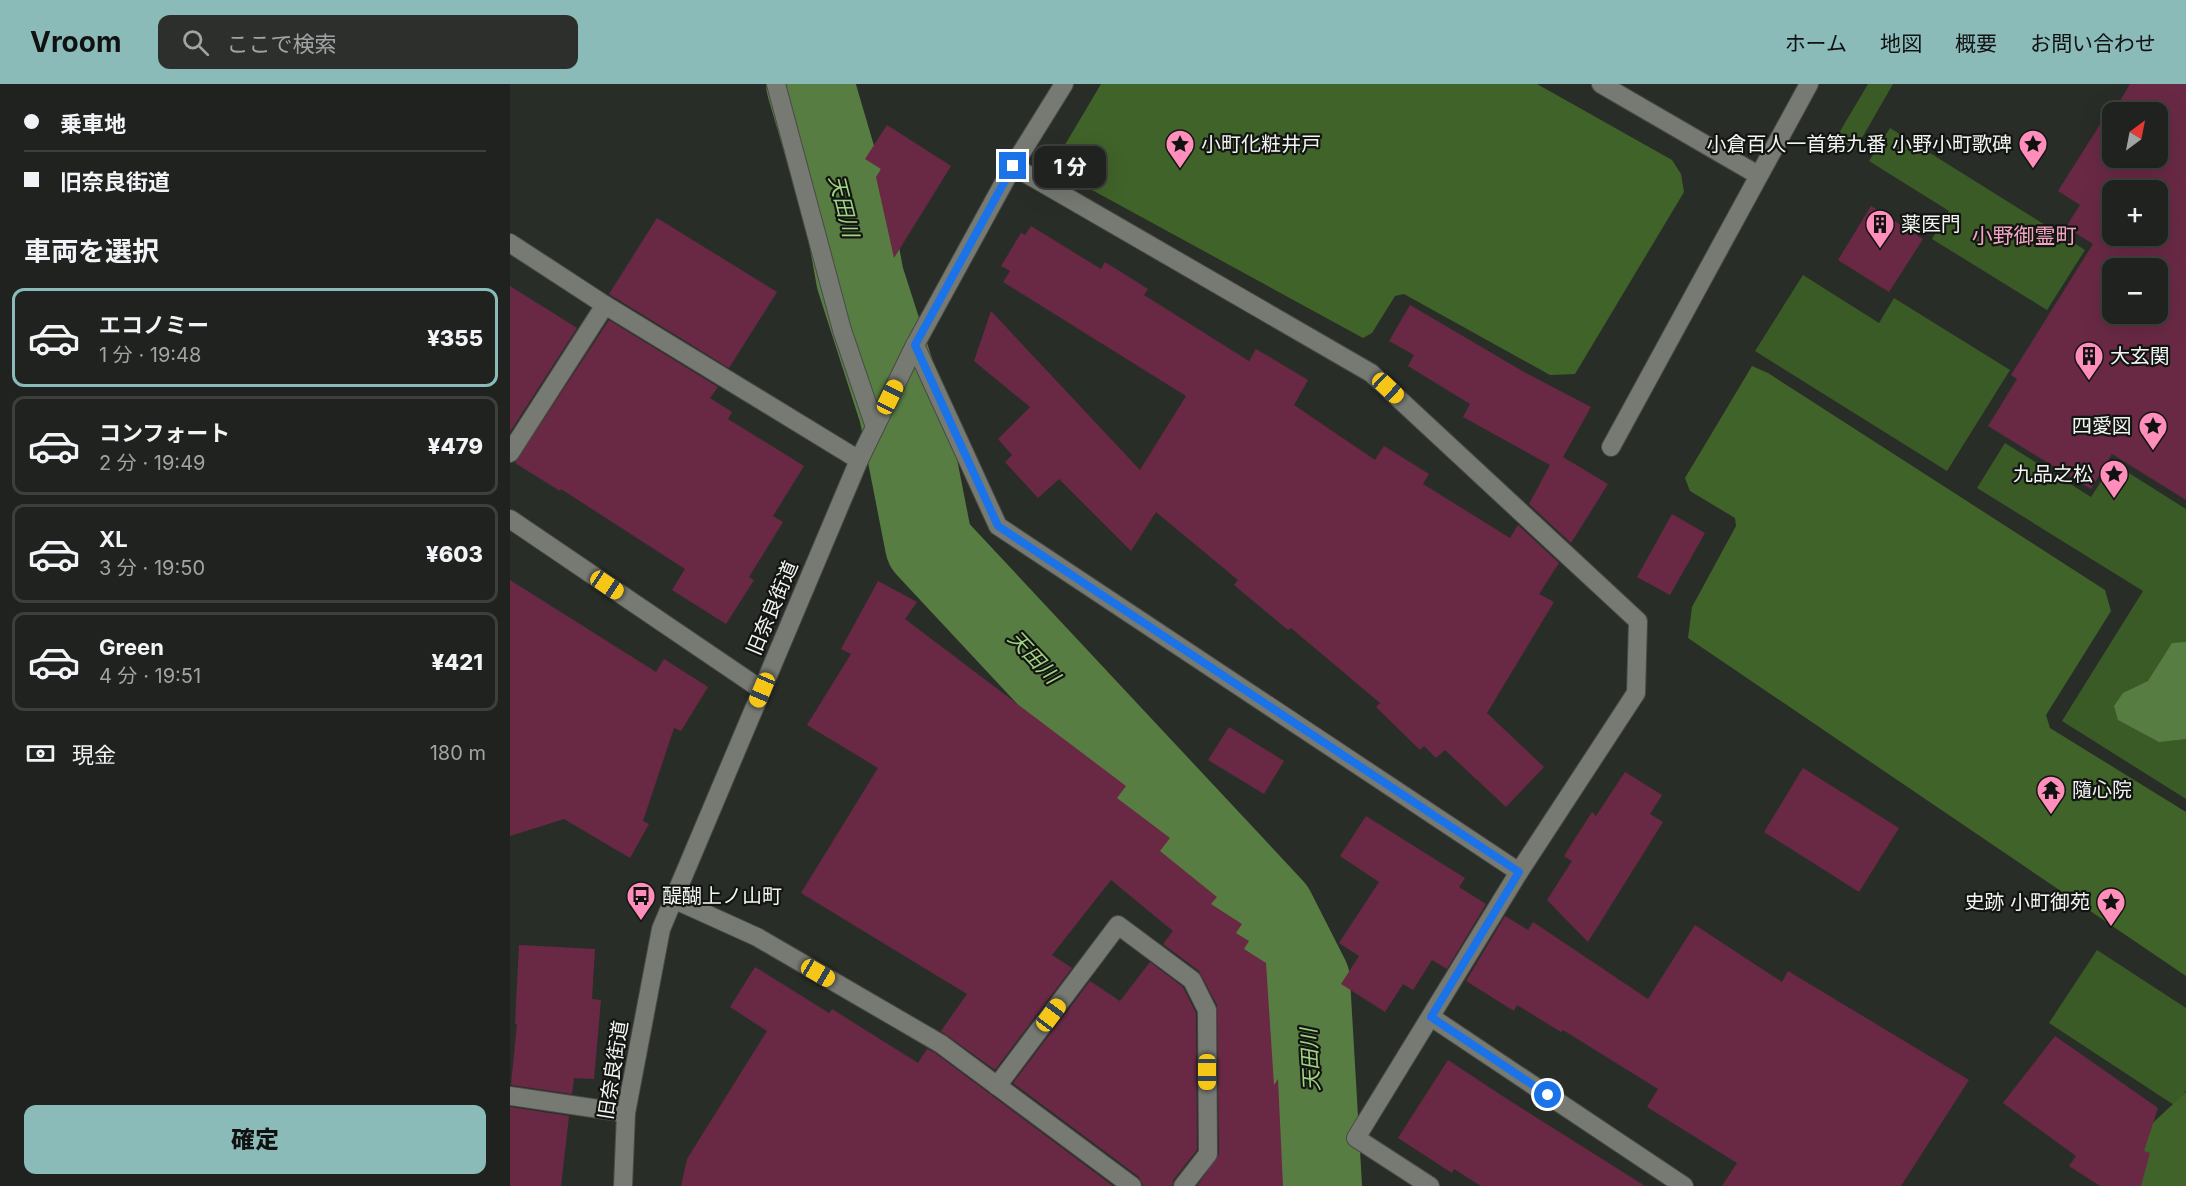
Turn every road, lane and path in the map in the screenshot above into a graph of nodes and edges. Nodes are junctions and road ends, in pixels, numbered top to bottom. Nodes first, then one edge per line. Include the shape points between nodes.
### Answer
1 (776, 84) edge
2 (1064, 84) edge
3 (1601, 84) edge
4 (1809, 84) edge
5 (1013, 166) junction
6 (1758, 175) junction
7 (510, 243) edge
8 (605, 305) junction
9 (915, 345) junction
10 (878, 421) junction
11 (1611, 447) dead end
12 (510, 453) edge
13 (859, 460) junction
14 (510, 519) edge
15 (762, 690) junction
16 (1519, 872) junction
17 (673, 900) junction
18 (1431, 1017) junction
19 (997, 1086) junction
20 (510, 1096) edge
21 (626, 1113) junction
22 (623, 1186) edge
23 (1132, 1186) edge
24 (1183, 1186) edge
25 (1430, 1186) edge
26 (1684, 1186) edge

1 - 10 street via 842,330
2 - 5 street, 旧奈良街道
3 - 6 street
4 - 6 street
5 - 9 street, 旧奈良街道
5 - 16 street via 1371,373 1638,621 1636,693
6 - 11 street
7 - 8 street
8 - 12 street
8 - 13 street
9 - 10 street, 旧奈良街道
9 - 16 street via 998,526
10 - 13 street, 旧奈良街道
13 - 15 street, 旧奈良街道
14 - 15 street
15 - 17 street, 旧奈良街道
16 - 18 street
17 - 19 street via 757,937 940,1044
17 - 21 street, 旧奈良街道 via 661,929
18 - 25 street via 1356,1138
18 - 26 street
19 - 23 street
19 - 24 street via 1118,925 1192,980 1207,1010 1208,1154
20 - 21 street
21 - 22 street, 旧奈良街道

